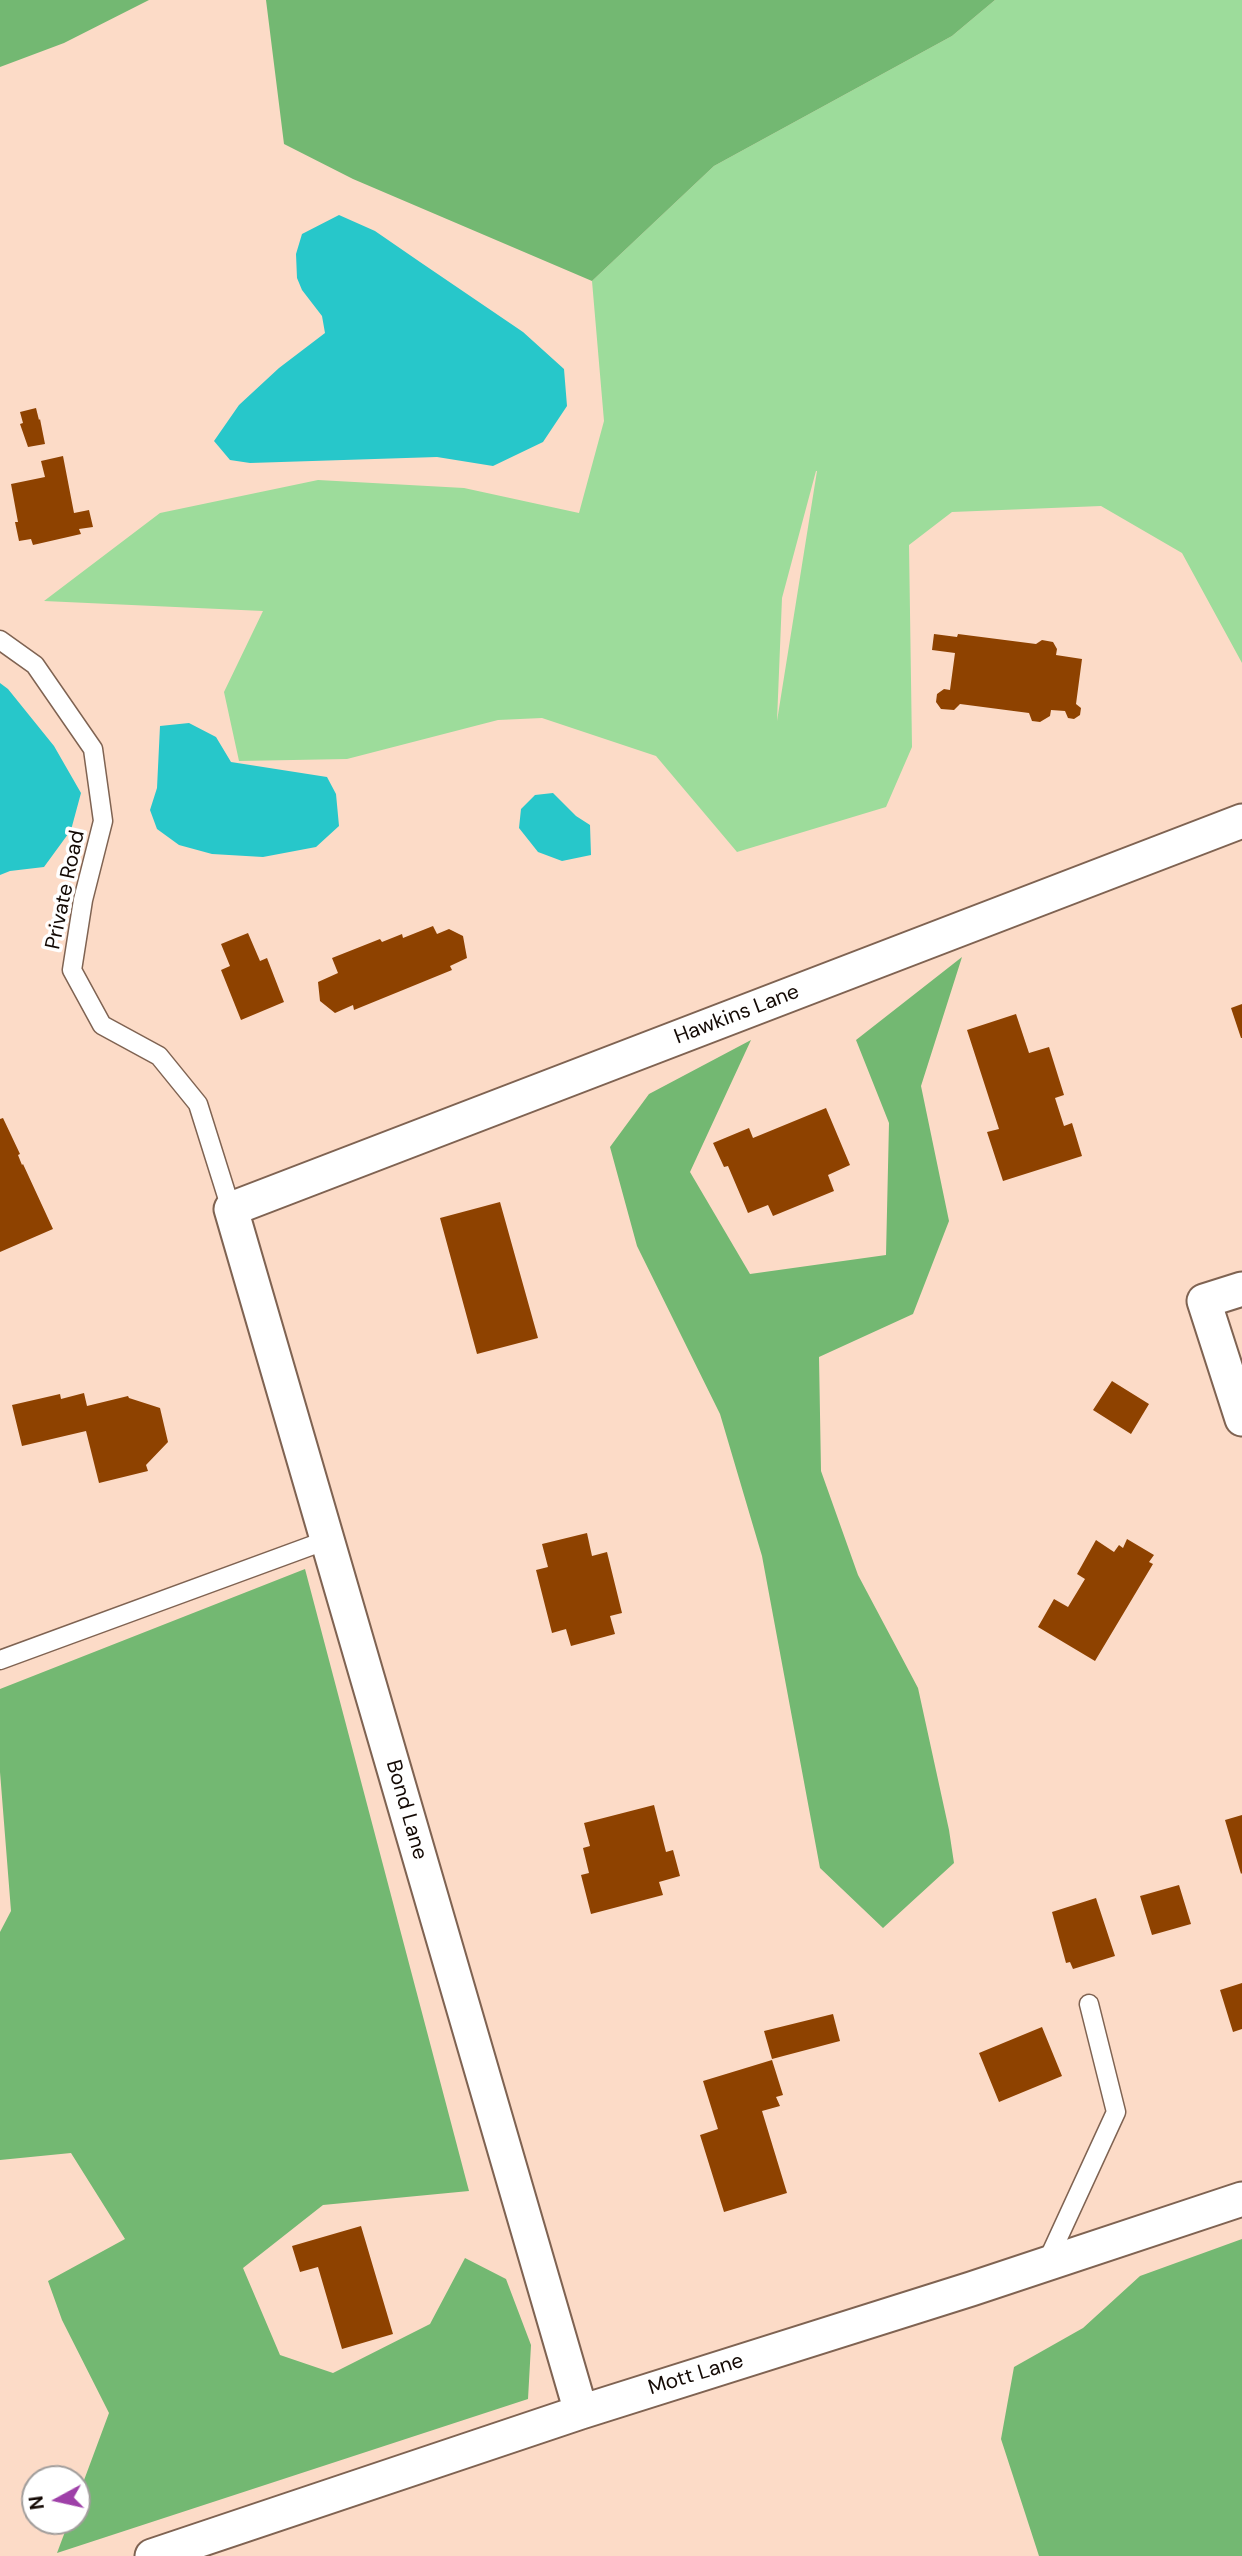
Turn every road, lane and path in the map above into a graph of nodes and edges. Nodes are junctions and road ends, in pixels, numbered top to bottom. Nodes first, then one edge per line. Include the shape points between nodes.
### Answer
1 (0, 640) edge
2 (1242, 821) edge
3 (231, 1209) junction
4 (1242, 1289) edge
5 (1242, 1419) edge
6 (327, 1540) junction
7 (0, 1660) edge
8 (1089, 2004) dead end
9 (1242, 2199) edge
10 (1046, 2264) junction
11 (581, 2412) junction
12 (152, 2556) edge

1 - 3 lane, Private Road via 35,665 93,749 103,821 72,970 102,1025 159,1056 198,1104
2 - 3 street, Hawkins Lane
3 - 6 street, Bond Lane
4 - 5 street via 1204,1301
6 - 7 lane
6 - 11 street, Bond Lane
8 - 10 lane via 1116,2112
9 - 10 street, Mott Lane
10 - 11 street, Mott Lane
11 - 12 street, Mott Lane

